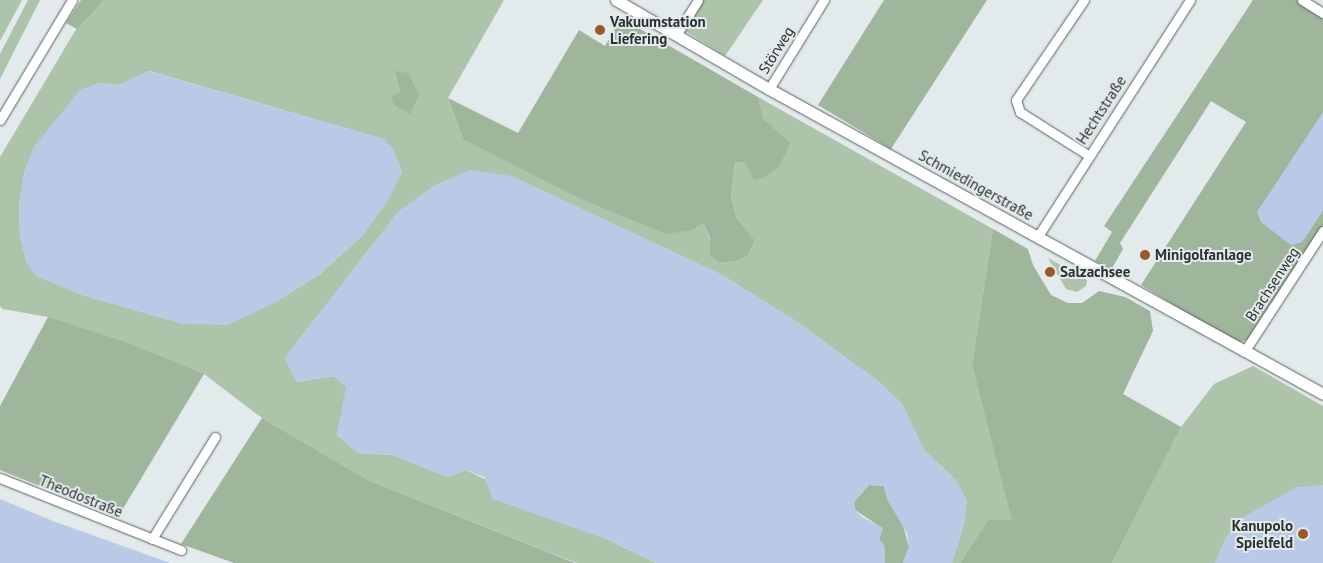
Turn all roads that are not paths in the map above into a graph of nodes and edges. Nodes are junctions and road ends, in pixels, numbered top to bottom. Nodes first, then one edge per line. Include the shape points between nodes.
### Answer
1 (72, 0) edge
2 (616, 0) edge
3 (698, 0) edge
4 (824, 0) edge
5 (1084, 0) edge
6 (1190, 0) edge
7 (1302, 0) edge
8 (1323, 13) edge
9 (676, 35) junction
10 (769, 89) junction
11 (0, 120) edge
12 (1088, 155) junction
13 (1323, 231) edge
14 (1038, 236) junction
15 (1244, 352) junction
16 (1323, 394) edge
17 (215, 437) dead end
18 (0, 478) edge
19 (152, 539) junction
20 (181, 550) dead end

1 - 11 street
2 - 9 street, Schmiedingerstraße
3 - 9 street
4 - 10 street, Störweg
5 - 12 street via 1016,100 1020,112
6 - 12 street, Hechtstraße
7 - 8 street
9 - 10 street, Schmiedingerstraße
10 - 14 street, Schmiedingerstraße
12 - 14 street, Hechtstraße
13 - 15 street, Brachsenweg
14 - 15 street, Schmiedingerstraße
15 - 16 street, Schmiedingerstraße
17 - 19 street
18 - 19 street, Theodostraße
19 - 20 street, Theodostraße

